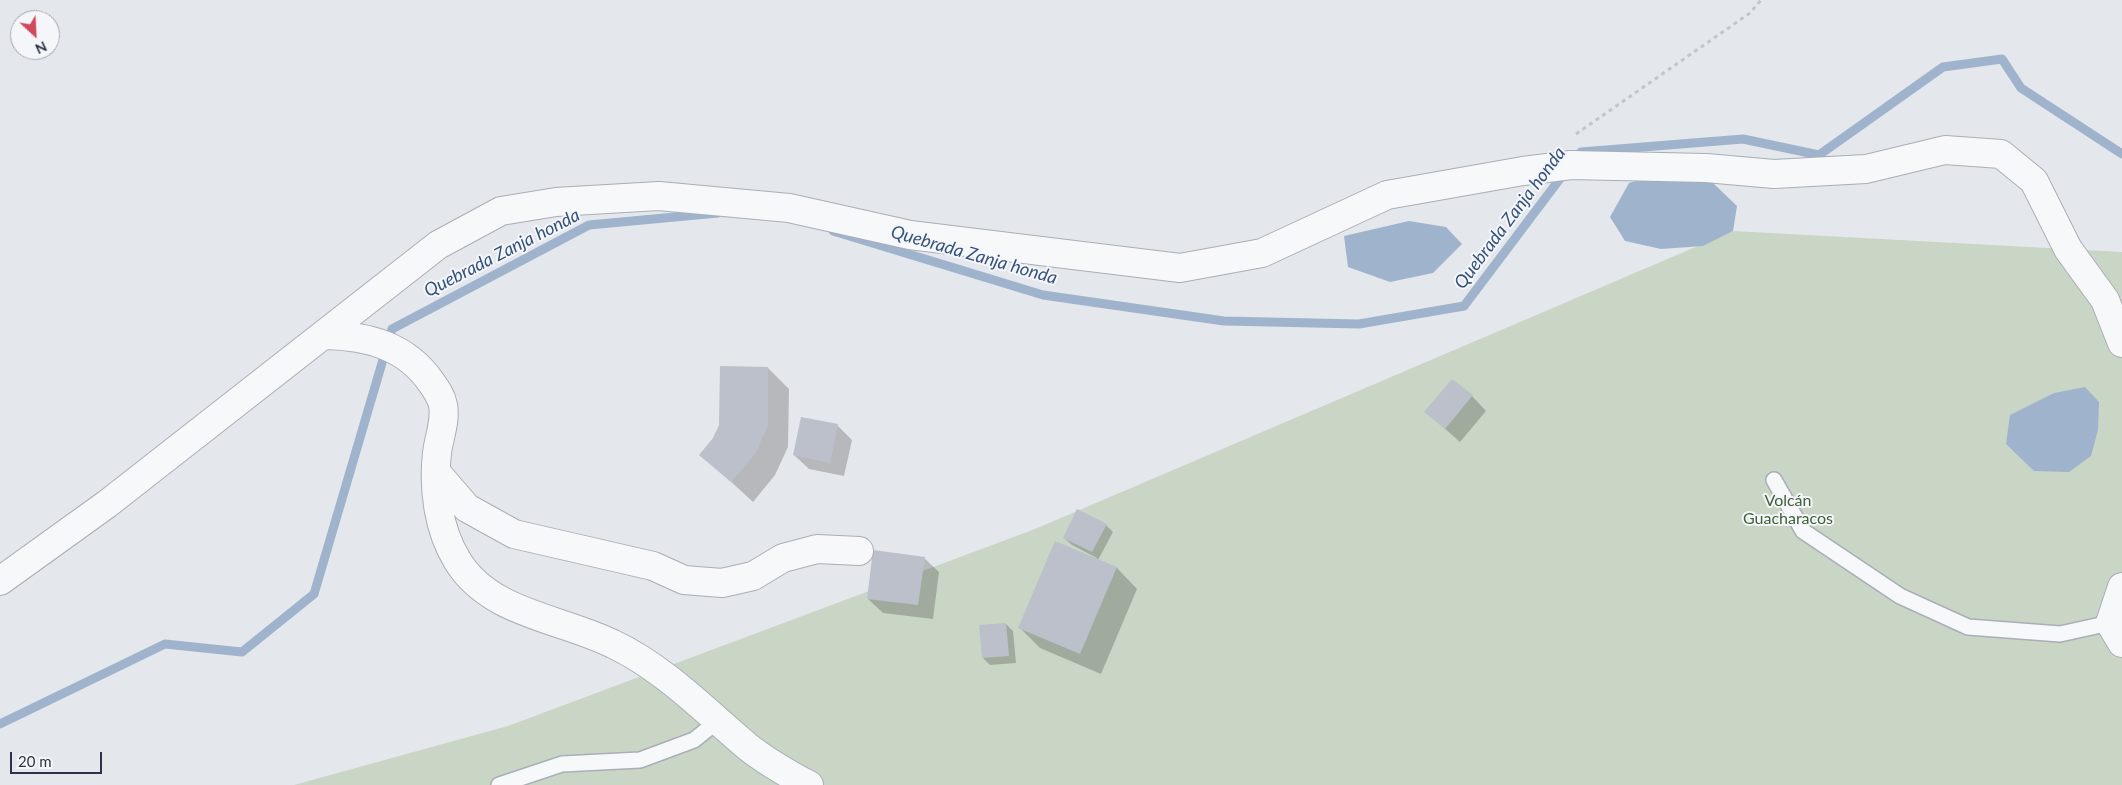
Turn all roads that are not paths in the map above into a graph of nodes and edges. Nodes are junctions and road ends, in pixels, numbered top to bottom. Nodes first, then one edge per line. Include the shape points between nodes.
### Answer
1 (326, 334) junction
2 (2122, 343) edge
3 (436, 472) junction
4 (1774, 480) dead end
5 (859, 551) dead end
6 (0, 581) edge
7 (2122, 587) edge
8 (2116, 633) edge
9 (719, 720) junction
10 (499, 785) edge
11 (809, 785) edge

1 - 2 street via 438,245 501,212 556,202 658,196 788,208 910,235 1180,268 1262,253 1387,195 1524,171 1571,165 1706,168 1774,174 1866,169 1945,150 2001,154 2034,181 2068,249 2105,300
1 - 3 street via 350,335 387,345 422,369 439,392 443,404
1 - 6 street via 107,504
3 - 5 street via 467,508 514,534 653,566 684,580 722,583 753,576 784,558 817,550
3 - 9 street via 436,494 450,547 478,585 512,606 614,644 680,688
4 - 8 lane via 1803,531 1900,596 1968,628 2060,634
7 - 8 street
9 - 10 lane via 694,740 640,760 562,764
9 - 11 street via 750,748

